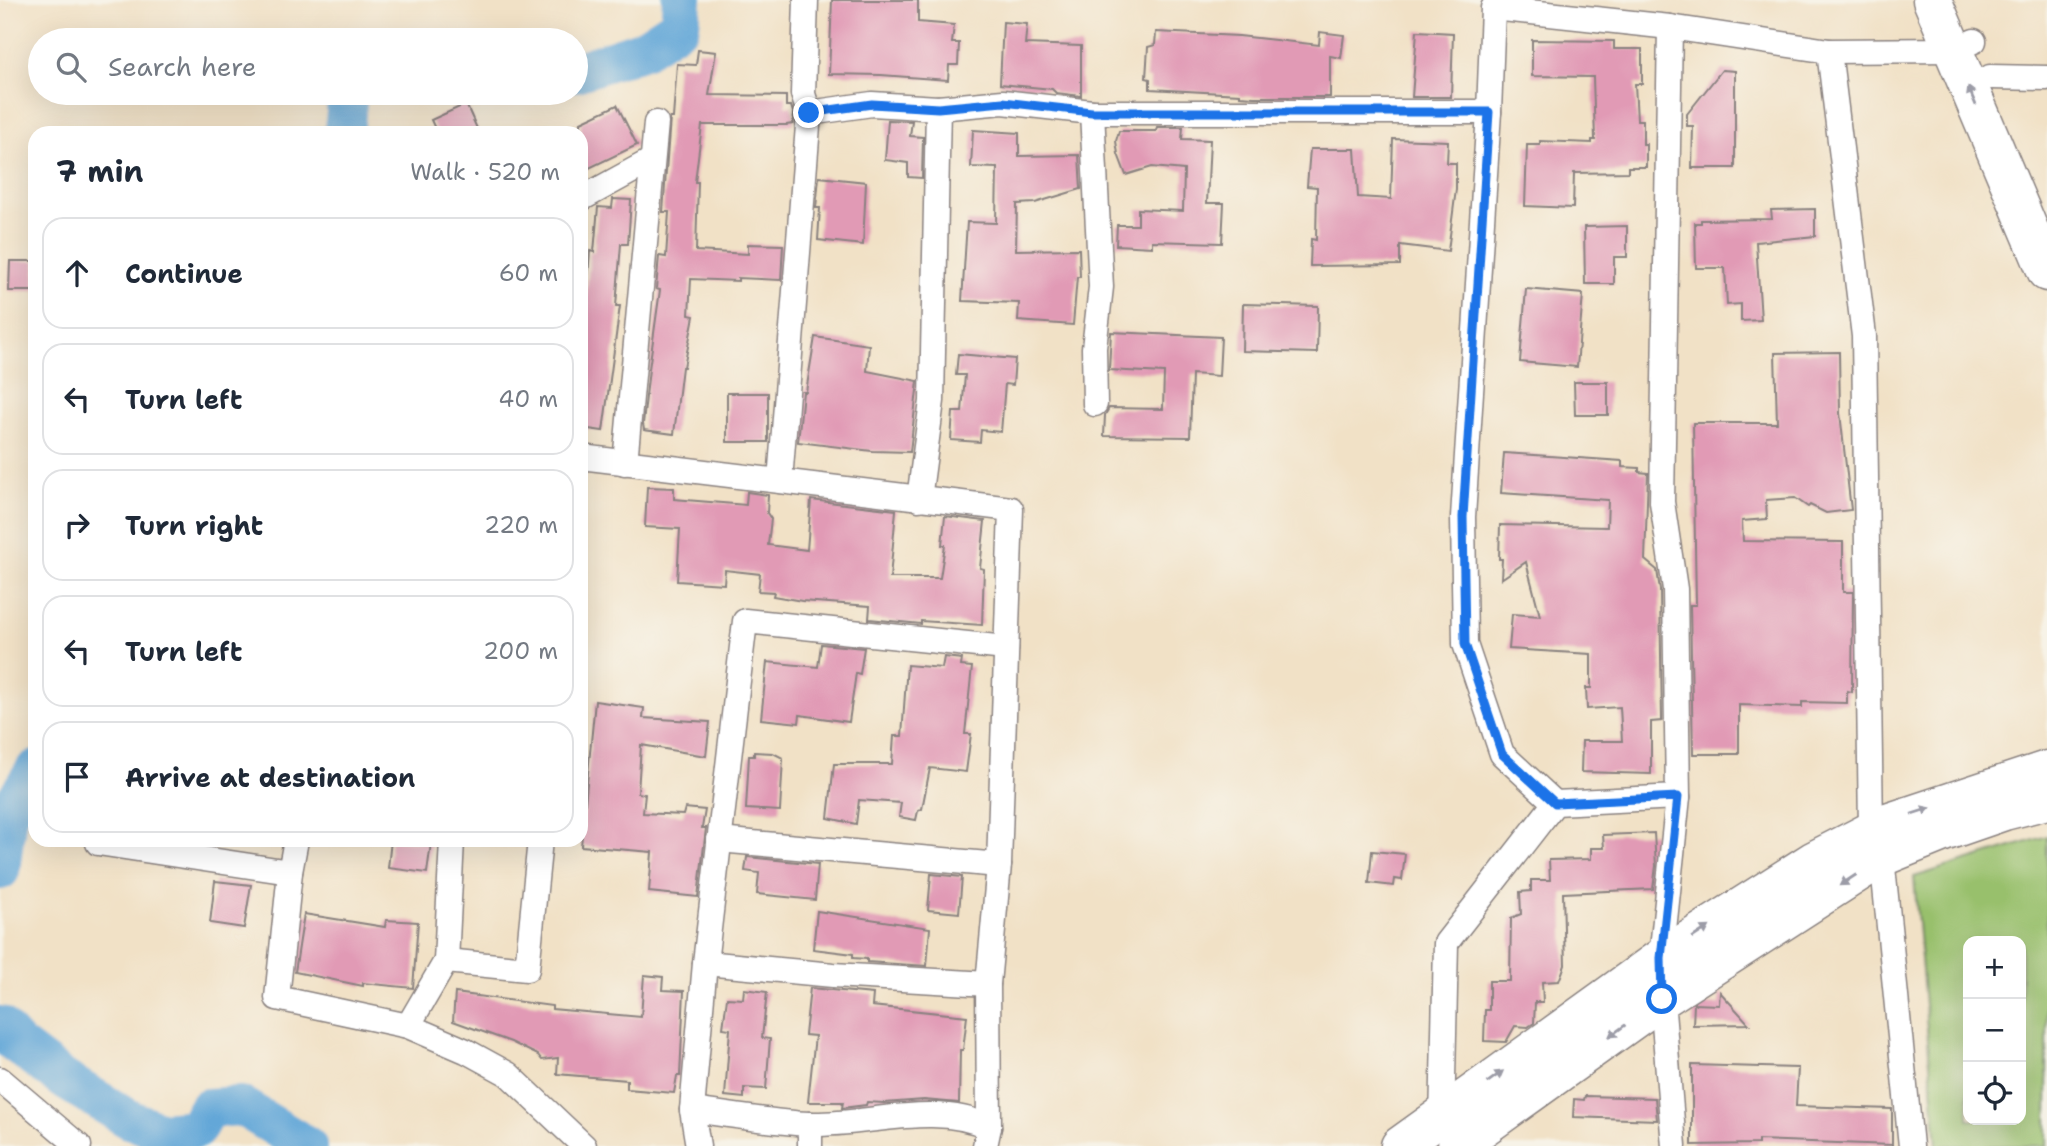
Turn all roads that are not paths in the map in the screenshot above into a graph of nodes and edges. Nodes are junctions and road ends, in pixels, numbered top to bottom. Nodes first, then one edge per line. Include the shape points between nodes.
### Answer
1 (806, 0) edge
2 (1932, 0) edge
3 (1958, 0) edge
4 (1670, 27) junction
5 (1963, 45) junction
6 (1829, 51) junction
7 (1990, 76) junction
8 (2047, 78) edge
9 (938, 108) junction
10 (1092, 112) junction
11 (1489, 112) junction
12 (809, 113) junction
13 (656, 123) dead end
14 (652, 160) junction
15 (588, 195) edge
16 (2047, 214) edge
17 (2047, 272) edge
18 (1096, 404) dead end
19 (588, 458) edge
20 (625, 463) junction
21 (780, 481) junction
22 (919, 499) junction
23 (1006, 648) junction
24 (2047, 770) edge
25 (1678, 797) junction
26 (2047, 800) edge
27 (1555, 803) junction
28 (719, 840) junction
29 (1877, 844) junction
30 (124, 847) edge
31 (295, 847) edge
32 (452, 847) edge
33 (539, 847) edge
34 (999, 866) junction
35 (290, 872) junction
36 (1661, 958) junction
37 (446, 961) junction
38 (705, 963) junction
39 (988, 984) junction
40 (1662, 999) junction
41 (408, 1026) junction
42 (0, 1079) edge
43 (692, 1110) junction
44 (810, 1135) edge
45 (987, 1136) edge
46 (1447, 1136) edge
47 (79, 1146) edge
48 (584, 1146) edge
49 (698, 1146) edge
50 (1400, 1146) edge
51 (1674, 1146) edge
52 (1911, 1146) edge

1 - 12 street via 803,94
2 - 5 main road
3 - 5 main road
4 - 6 street
4 - 11 street via 1493,8
4 - 25 street via 1662,502 1675,589
5 - 6 street
5 - 7 main road
17 -> 5 main road
6 - 29 street via 1864,336
7 - 8 street
7 - 16 main road
9 - 10 street via 1003,102
9 - 12 street via 872,104
9 - 22 street via 932,401
10 - 11 street
10 - 18 street via 1101,287 1094,348
11 - 27 street via 1463,517 1465,644 1502,754
12 - 21 street
13 - 14 street
14 - 15 street
14 - 20 street
19 - 20 street
20 - 21 street
21 - 22 street
22 - 23 street via 1011,509
23 - 28 street via 745,621
23 - 34 street
29 -> 24 main road via 1887,823
25 - 27 street
25 - 36 street
26 - 29 main road via 1946,831
27 - 46 street via 1447,943
28 - 34 street
28 - 38 street
36 -> 29 main road via 1813,860
29 -> 40 main road
29 - 52 street
30 - 35 street
31 - 35 street
32 - 37 street
33 - 37 street via 527,969
34 - 39 street
35 - 41 street via 277,998
36 - 40 street
46 -> 36 main road
37 - 41 street
38 - 39 street
38 - 43 street
39 - 45 street
40 -> 46 main road
40 - 51 street
41 - 48 street via 508,1074
42 - 47 street
43 - 44 street
43 - 49 street
44 - 45 street via 925,1116 971,1118
46 - 50 main road

